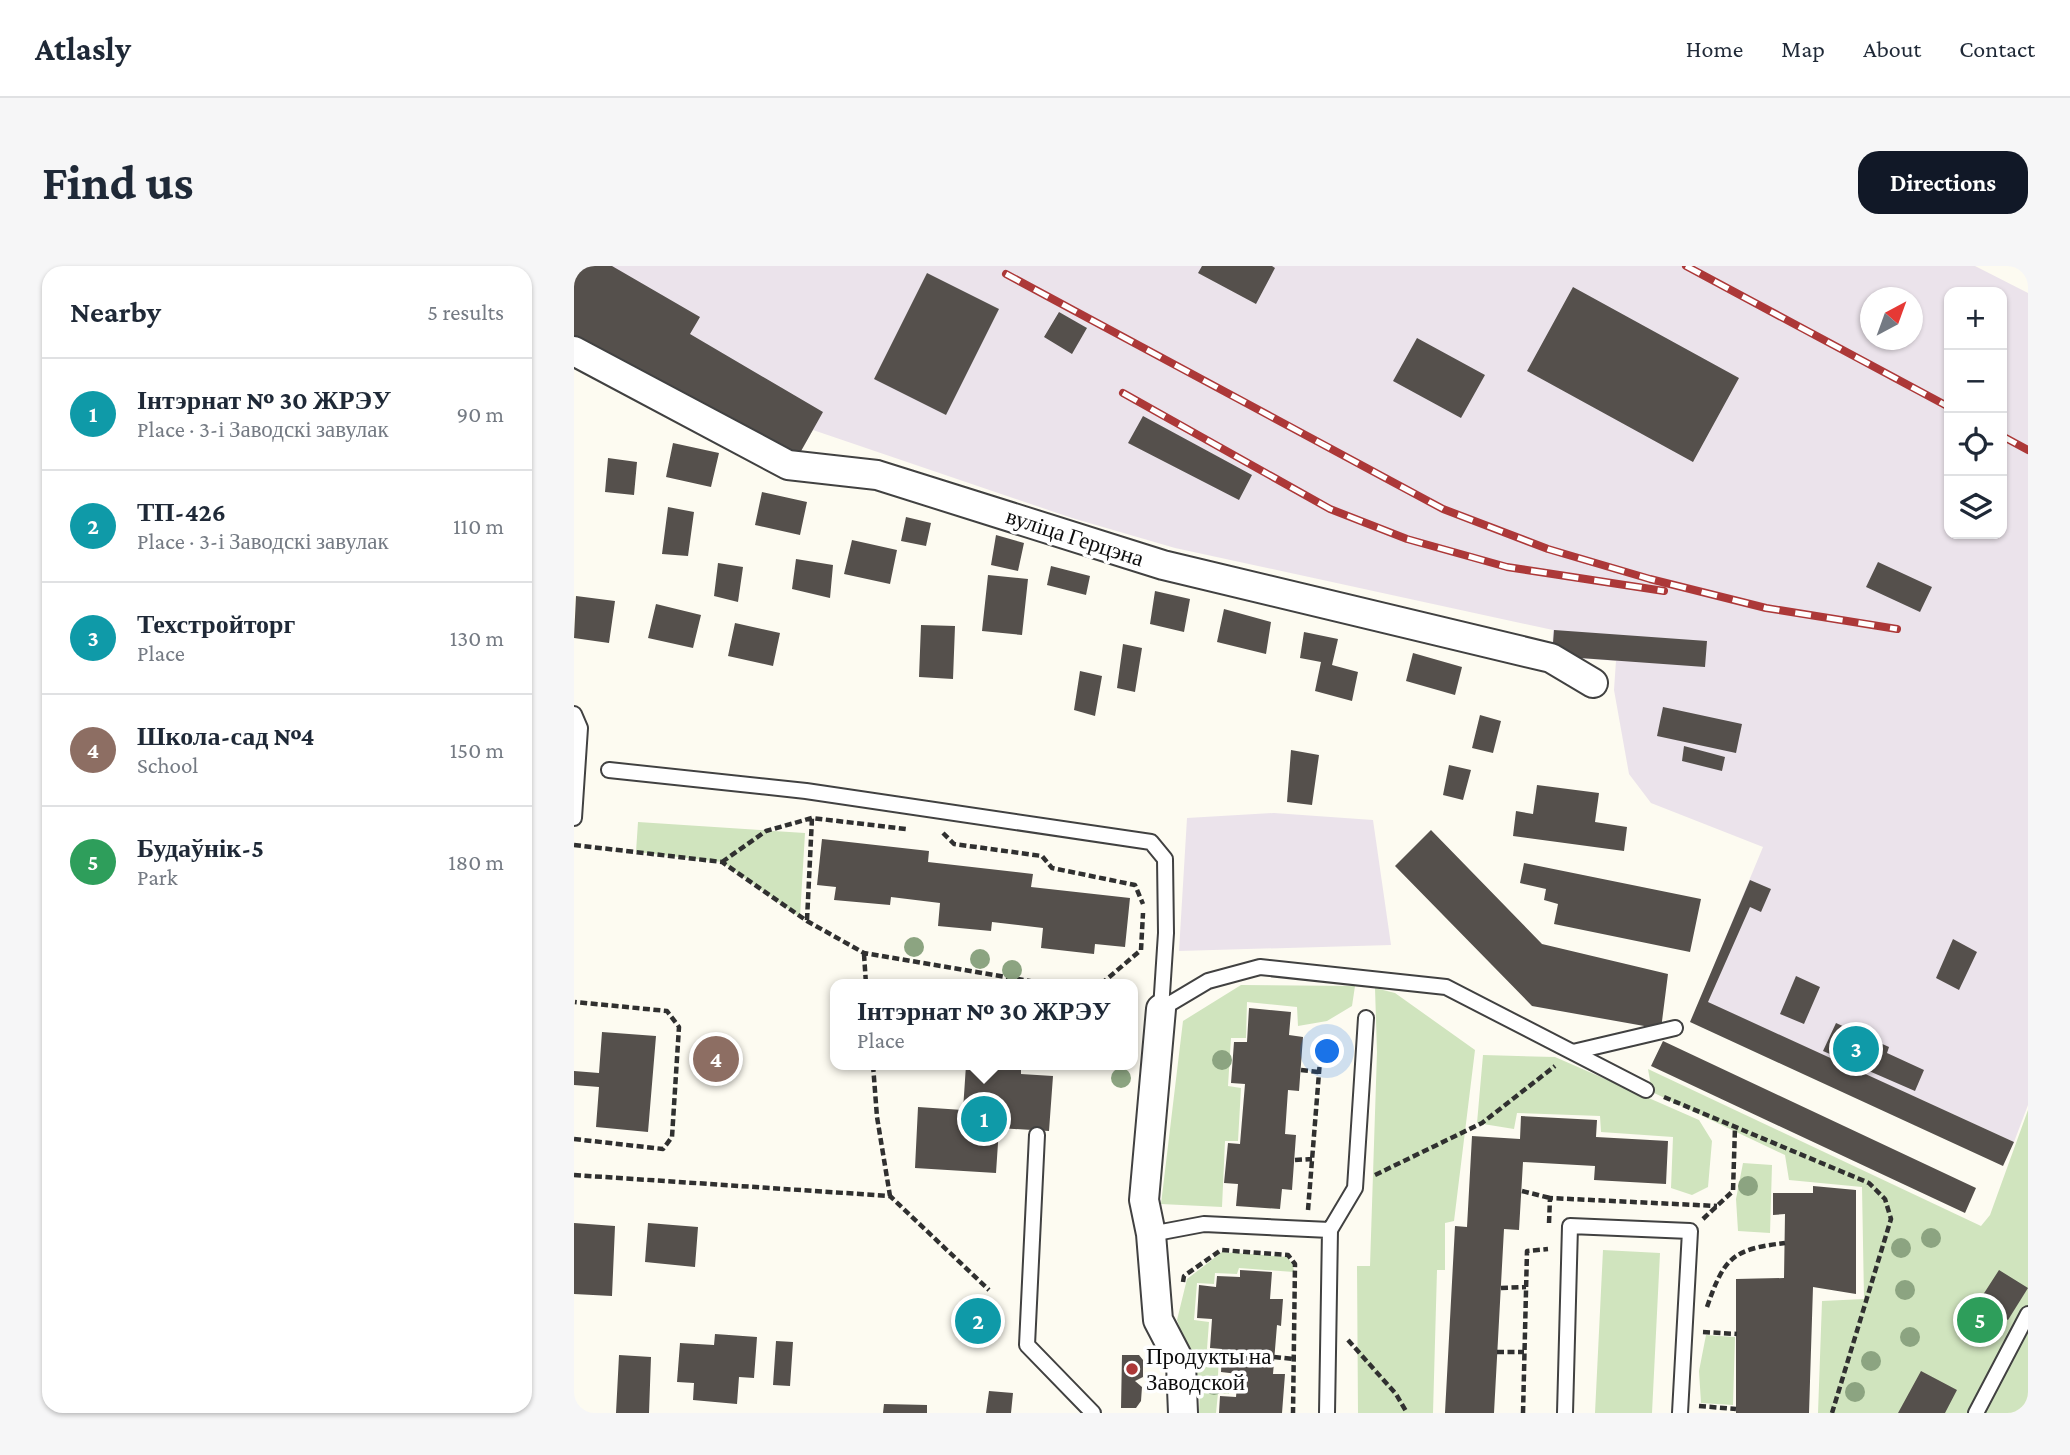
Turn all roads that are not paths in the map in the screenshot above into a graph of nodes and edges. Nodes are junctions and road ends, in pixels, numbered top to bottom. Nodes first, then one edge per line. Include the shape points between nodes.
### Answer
1 (574, 351) edge
2 (1592, 683) dead end
3 (574, 714) edge
4 (609, 770) dead end
5 (574, 818) edge
6 (1161, 1009) junction
7 (1366, 1018) dead end
8 (1675, 1028) dead end
9 (1573, 1052) junction
10 (1646, 1090) road end
11 (1037, 1135) dead end
12 (1330, 1230) junction
13 (1151, 1234) junction
14 (2028, 1314) edge
15 (1093, 1413) edge
16 (1183, 1413) edge
17 (1327, 1413) edge
18 (1565, 1413) edge
19 (1680, 1413) edge
20 (1976, 1413) edge

1 - 2 street, вуліца Герцэна via 788,465 877,475 1163,565 1551,658
3 - 5 lane via 580,727
4 - 6 lane via 806,791 1152,842 1165,859
6 - 9 lane via 1208,981 1260,967 1446,987
6 - 13 street via 1144,1200
7 - 12 lane via 1356,1184
8 - 9 lane
9 - 10 lane
11 - 15 lane via 1027,1345
12 - 13 lane via 1204,1224
12 - 17 lane
13 - 16 street via 1158,1320 1181,1364
14 - 20 lane
18 - 19 lane via 1570,1226 1690,1231

